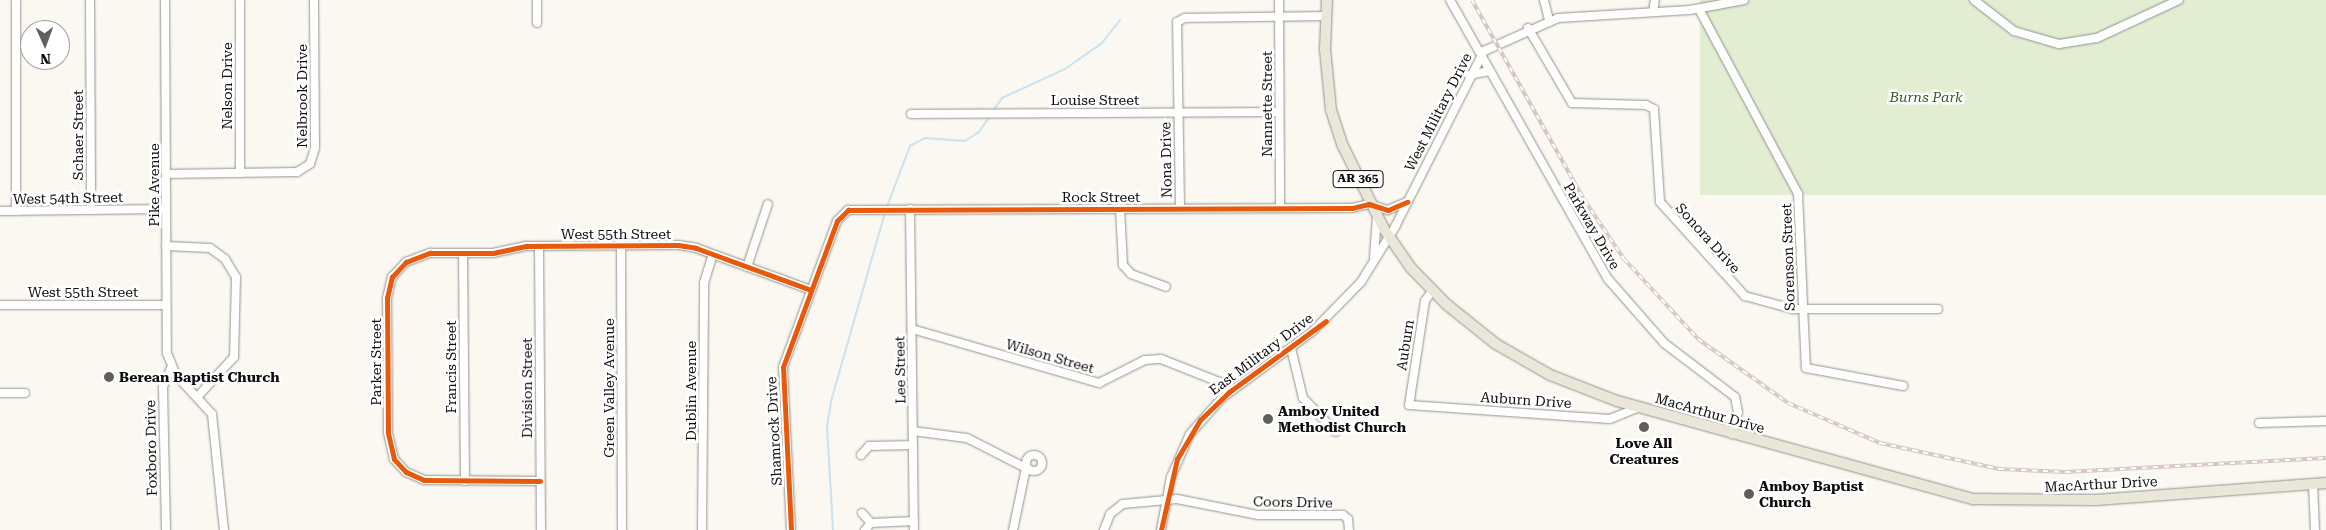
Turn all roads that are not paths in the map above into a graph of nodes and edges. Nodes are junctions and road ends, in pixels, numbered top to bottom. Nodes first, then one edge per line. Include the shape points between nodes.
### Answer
1 (16, 0) edge
2 (90, 0) edge
3 (165, 0) edge
4 (240, 0) edge
5 (314, 0) edge
6 (537, 0) edge
7 (1279, 0) edge
8 (1326, 0) edge
9 (1450, 0) edge
10 (1544, 0) edge
11 (1655, 0) edge
12 (1744, 0) edge
13 (1974, 0) edge
14 (2179, 0) edge
15 (1699, 9) junction
16 (1653, 12) junction
17 (1279, 16) junction
18 (1326, 16) junction
19 (1549, 20) junction
20 (537, 23) dead end
21 (1528, 28) junction
22 (1480, 54) junction
23 (1490, 71) junction
24 (1469, 75) junction
25 (1178, 112) junction
26 (1279, 112) junction
27 (911, 114) dead end
28 (240, 173) junction
29 (166, 174) junction
30 (1407, 202) junction
31 (768, 204) dead end
32 (1369, 204) junction
33 (1280, 207) junction
34 (1120, 208) junction
35 (1180, 208) junction
36 (166, 209) junction
37 (910, 209) junction
38 (91, 210) junction
39 (0, 211) edge
40 (16, 211) junction
41 (1377, 217) junction
42 (837, 221) joint
43 (1389, 237) junction
44 (166, 246) junction
45 (539, 246) junction
46 (621, 246) junction
47 (463, 253) junction
48 (713, 254) junction
49 (415, 257) joint
50 (1374, 261) junction
51 (747, 267) junction
52 (1166, 288) dead end
53 (811, 290) junction
54 (1432, 290) junction
55 (166, 304) junction
56 (0, 305) edge
57 (1803, 309) junction
58 (1938, 309) dead end
59 (912, 329) junction
60 (1291, 348) junction
61 (172, 368) junction
62 (1903, 386) dead end
63 (25, 392) dead end
64 (1229, 392) junction
65 (0, 393) edge
66 (198, 396) junction
67 (1409, 405) joint
68 (1638, 407) junction
69 (2326, 421) edge
70 (2258, 423) dead end
71 (913, 431) junction
72 (1336, 432) dead end
73 (1732, 434) junction
74 (863, 440) dead end
75 (913, 445) junction
76 (869, 446) junction
77 (861, 455) dead end
78 (465, 481) junction
79 (540, 481) junction
80 (2326, 483) edge
81 (2313, 484) junction
82 (1166, 499) junction
83 (862, 512) dead end
84 (914, 521) junction
85 (871, 523) junction
86 (166, 530) edge
87 (224, 530) edge
88 (541, 530) edge
89 (622, 530) edge
90 (702, 530) edge
91 (791, 530) edge
92 (865, 530) edge
93 (914, 530) edge
94 (1013, 530) edge
95 (1104, 530) edge
96 (1161, 530) edge
97 (1349, 530) edge
98 (2315, 530) edge

1 - 40 street
2 - 38 street, Schaer Street
3 - 29 street, Pike Avenue
4 - 28 street, Nelson Drive
5 - 28 street, Nelbrook Drive via 313,159 297,172
6 - 20 street
7 - 17 street, Nannette Street
8 - 18 main road, MacArthur Drive / AR 365
9 - 22 street, Parkway Drive
10 - 19 street
11 - 16 street
12 - 15 street, West Military Drive
13 - 14 street via 2014,31 2059,44 2097,38
15 - 16 street, West Military Drive
15 - 57 street, Sorenson Street via 1798,194
16 - 19 street, West Military Drive
17 - 18 street
17 - 25 street, Nona Drive via 1180,20
17 - 26 street, Nannette Street
18 - 32 main road, MacArthur Drive / AR 365 via 1327,95 1343,146
19 - 21 street, West Military Drive
21 - 22 street, West Military Drive
21 - 57 street, Sonora Drive via 1572,102 1646,105 1654,109 1660,202 1733,285 1752,300
22 - 23 street, Parkway Drive
22 - 24 street, West Military Drive
23 - 24 street
23 - 73 street, Parkway Drive via 1590,251 1626,302 1664,343 1735,397 1738,412
24 - 30 street, West Military Drive
25 - 26 street, Louise Street
25 - 27 street, Louise Street
25 - 35 street, Nona Drive
26 - 33 street, Nannette Street
28 - 29 street, Nelbrook Drive
29 - 36 street, Pike Avenue
30 - 32 street, Rock Street via 1391,210
30 - 43 street, West Military Drive
31 - 51 street
32 - 33 street, Rock Street
32 - 41 main road, MacArthur Drive / AR 365
33 - 35 street, Rock Street
34 - 35 street, Rock Street
34 - 37 street, Rock Street
34 - 52 street via 1123,265 1131,274
36 - 38 street, West 54th Street
36 - 44 street, Pike Avenue
37 - 42 street, Rock Street via 848,210
37 - 59 street, Lee Street
38 - 40 street, West 54th Street
39 - 40 street, West 54th Street
41 - 43 main road, MacArthur Drive / AR 365
41 - 50 street
42 - 53 street, Shamrock Drive
43 - 50 street, East Military Drive
43 - 54 main road, MacArthur Drive / AR 365
44 - 55 street, Pike Avenue
44 - 66 street via 210,248 225,259 236,277 234,357
45 - 46 street, West 55th Street
45 - 47 street, West 55th Street
45 - 79 street, Division Street
46 - 48 street, West 55th Street via 689,246
46 - 89 street, Green Valley Avenue
47 - 49 street, West 55th Street
47 - 78 street, Francis Street
48 - 51 street, West 55th Street
48 - 90 street, Dublin Avenue via 704,283
49 - 78 street, Parker Street via 396,272 387,298 389,445 406,472 424,480
50 - 60 street, East Military Drive via 1342,305
51 - 53 street, West 55th Street
53 - 91 street, Shamrock Drive via 782,373
54 - 67 street, Auburn via 1425,301
54 - 68 main road, MacArthur Drive / AR 365 via 1473,328 1531,365
55 - 56 street, West 55th Street
55 - 61 street, Pike Avenue
57 - 58 street, Sonora Drive
57 - 62 street, Sorenson Street via 1806,368
59 - 64 street, Wilson Street via 1099,384 1145,360 1166,360 1219,382
59 - 71 street, Lee Street
60 - 64 street, East Military Drive
60 - 72 street via 1303,398
61 - 66 street
61 - 86 street, Foxboro Drive via 165,375 162,394
63 - 65 street
64 - 82 street, East Military Drive via 1187,440
66 - 87 street via 214,422
67 - 68 street, Auburn Drive via 1610,418
68 - 73 main road, MacArthur Drive / AR 365
69 - 70 street
71 - 75 street, Lee Street
71 - 94 street via 967,438 1026,468
73 - 81 main road, MacArthur Drive / AR 365 via 1974,499 2096,500
74 - 76 street
75 - 76 street
75 - 84 street, Lee Street
76 - 77 street
78 - 79 street
79 - 88 street, Division Street
80 - 81 main road, MacArthur Drive / AR 365
81 - 98 street
82 - 95 street via 1119,506 1110,514
82 - 96 street, East Military Drive
82 - 97 street, Coors Drive via 1258,515 1343,515 1348,519
83 - 85 street
84 - 85 street
84 - 93 street, Lee Street
85 - 92 street

